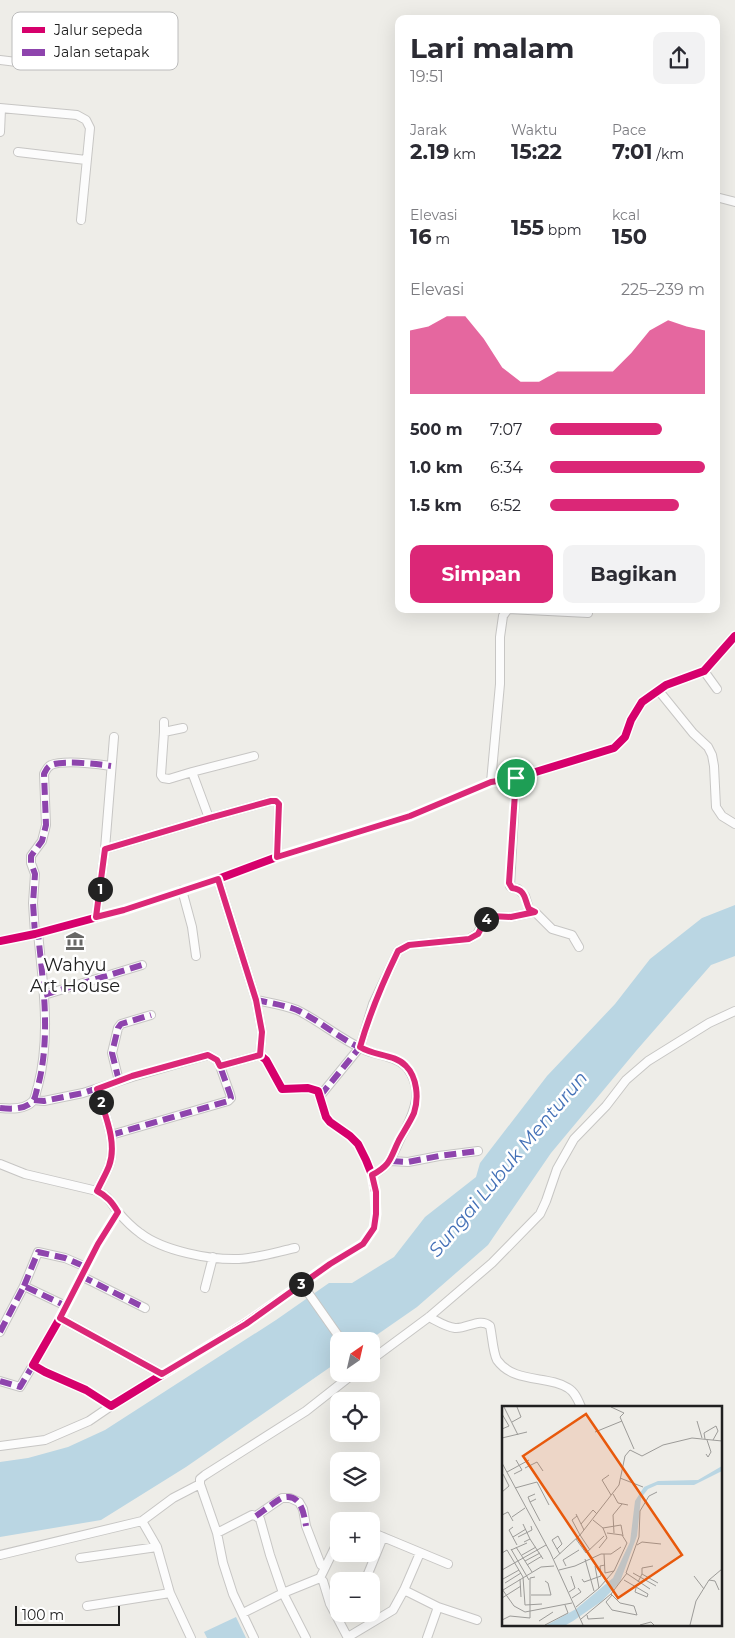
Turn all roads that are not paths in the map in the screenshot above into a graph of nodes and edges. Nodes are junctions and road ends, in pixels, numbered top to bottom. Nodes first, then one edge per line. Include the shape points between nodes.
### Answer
1 (1, 109) edge
2 (0, 132) edge
3 (18, 152) dead end
4 (86, 160) junction
5 (720, 198) edge
6 (735, 202) edge
7 (81, 220) dead end
8 (504, 613) edge
9 (735, 636) edge
10 (704, 671) junction
11 (717, 689) dead end
12 (659, 691) junction
13 (164, 722) dead end
14 (183, 728) dead end
15 (164, 732) junction
16 (114, 737) dead end
17 (254, 756) dead end
18 (111, 766) junction
19 (192, 772) junction
20 (516, 778) junction
21 (491, 782) junction
22 (209, 818) junction
23 (735, 824) edge
24 (105, 849) junction
25 (277, 857) junction
26 (218, 879) junction
27 (182, 890) junction
28 (535, 912) junction
29 (96, 917) junction
30 (37, 934) junction
31 (0, 941) edge
32 (579, 947) dead end
33 (196, 956) dead end
34 (142, 965) dead end
35 (44, 995) junction
36 (256, 1000) junction
37 (735, 1011) edge
38 (151, 1014) dead end
39 (360, 1047) junction
40 (260, 1055) junction
41 (220, 1066) junction
42 (119, 1081) junction
43 (97, 1089) junction
44 (320, 1096) junction
45 (34, 1100) junction
46 (0, 1108) edge
47 (111, 1135) junction
48 (478, 1151) dead end
49 (390, 1161) junction
50 (0, 1164) edge
51 (372, 1175) junction
52 (97, 1191) junction
53 (118, 1212) junction
54 (296, 1248) dead end
55 (213, 1257) junction
56 (86, 1266) junction
57 (81, 1276) junction
58 (24, 1286) junction
59 (303, 1287) junction
60 (205, 1288) dead end
61 (66, 1306) junction
62 (145, 1308) dead end
63 (428, 1317) junction
64 (60, 1318) junction
65 (0, 1332) edge
66 (336, 1332) edge
67 (380, 1353) edge
68 (33, 1365) junction
69 (162, 1374) junction
70 (0, 1381) edge
71 (343, 1382) edge
72 (111, 1406) junction
73 (580, 1406) edge
74 (0, 1446) edge
75 (200, 1484) junction
76 (256, 1516) junction
77 (142, 1521) junction
78 (217, 1533) junction
79 (380, 1535) edge
80 (384, 1537) junction
81 (157, 1547) junction
82 (420, 1553) junction
83 (0, 1556) edge
84 (80, 1558) dead end
85 (330, 1558) edge
86 (448, 1564) dead end
87 (324, 1566) junction
88 (369, 1572) edge
89 (320, 1578) junction
90 (404, 1590) junction
91 (170, 1593) junction
92 (284, 1593) junction
93 (330, 1604) edge
94 (87, 1606) dead end
95 (438, 1606) junction
96 (242, 1613) junction
97 (477, 1620) dead end
98 (340, 1622) edge
99 (191, 1638) edge
100 (254, 1638) edge
101 (306, 1638) edge
102 (348, 1638) edge
103 (427, 1638) edge

1 - 2 street
1 - 4 street via 82,117 90,128
3 - 4 street
4 - 7 street
5 - 6 street
8 - 21 street
9 - 10 street
10 - 11 street
10 - 12 street via 675,681
12 - 20 street via 642,702 630,720 625,737 614,748
12 - 23 street via 708,747 714,766 716,807 722,816
13 - 15 street
14 - 15 street
15 - 19 street via 161,776 169,780
16 - 18 street
17 - 19 street
18 - 24 street
18 - 30 street via 57,764 45,771 46,825 42,841 31,856 35,874 33,903
19 - 22 street
20 - 21 street
20 - 28 street via 509,883 525,896 529,909
21 - 25 street via 410,816
22 - 24 street
22 - 25 street via 276,801 279,804
24 - 29 street
25 - 26 street
26 - 27 street
26 - 36 street
27 - 29 street
27 - 33 street
28 - 32 street via 552,929 572,935
28 - 39 street via 511,917 490,916 478,934 469,939 409,945 398,951 373,1004
29 - 30 street
30 - 31 street
30 - 35 street
34 - 35 street
35 - 45 street via 43,1052
36 - 39 street via 297,1010
36 - 40 street via 262,1032
37 - 63 street via 709,1023 648,1061 626,1080 574,1139 557,1169 540,1214 492,1263
38 - 42 street via 121,1024 118,1028 112,1053
39 - 44 street
39 - 49 street via 402,1062 412,1074 415,1084 417,1101 414,1113
40 - 41 street
40 - 44 street via 266,1060 280,1088 314,1089
41 - 42 street via 208,1055
41 - 47 street via 231,1098 228,1101
42 - 43 street
43 - 45 street via 44,1101
43 - 47 street
44 - 51 street via 326,1117 358,1144
45 - 46 street via 22,1107
47 - 52 street via 109,1167
48 - 49 street via 408,1162
49 - 51 street
50 - 52 street via 25,1174
51 - 59 street via 376,1192 374,1228 363,1244 330,1264
52 - 53 street via 112,1202
53 - 55 street via 140,1233 158,1244
53 - 56 street
54 - 55 street via 238,1259
55 - 60 street
56 - 57 street
56 - 58 street via 38,1252
57 - 61 street
57 - 62 street
58 - 61 street
58 - 65 street
59 - 66 street
59 - 69 street
61 - 64 street
63 - 67 street
63 - 73 street via 455,1328 488,1324 496,1358 502,1364 519,1375 566,1386
64 - 68 street
64 - 69 street
68 - 70 street via 20,1387
68 - 72 street via 86,1390
69 - 72 street
71 - 75 street via 306,1410 205,1475
72 - 74 street via 89,1421 45,1440
75 - 77 street via 173,1498
75 - 78 street
76 - 78 street via 252,1515
76 - 87 street via 282,1498 299,1502
76 - 92 street via 260,1519
77 - 81 street
77 - 83 street
78 - 96 street via 223,1563
79 - 80 street
80 - 82 street
80 - 88 street
81 - 84 street
81 - 91 street
82 - 86 street
82 - 90 street
85 - 87 street
87 - 89 street
89 - 92 street
89 - 93 street
90 - 95 street
90 - 102 street via 393,1610
91 - 94 street
91 - 99 street
92 - 96 street
92 - 101 street
95 - 97 street
95 - 103 street
96 - 100 street
98 - 102 street

